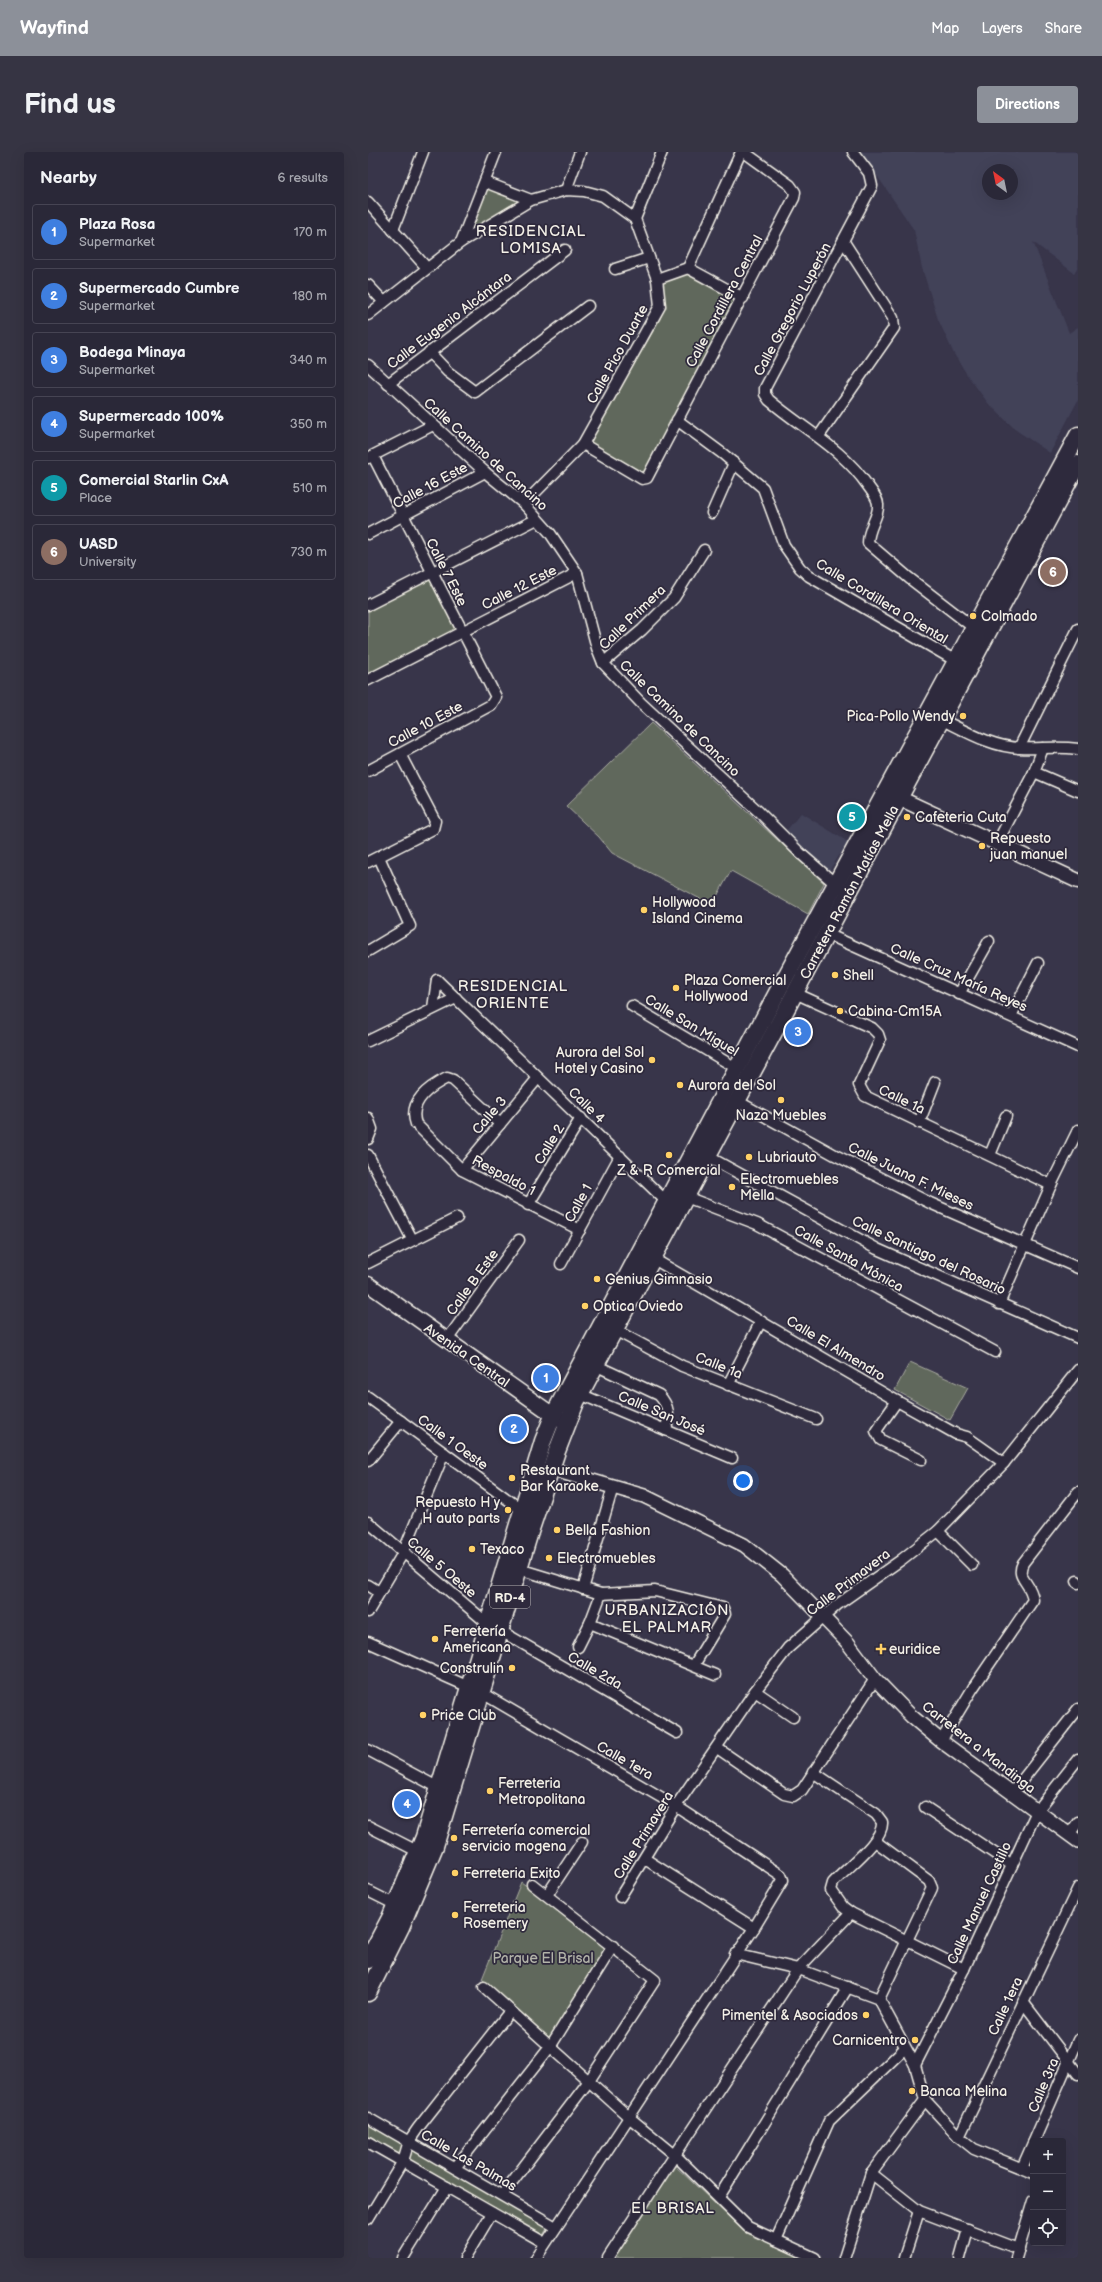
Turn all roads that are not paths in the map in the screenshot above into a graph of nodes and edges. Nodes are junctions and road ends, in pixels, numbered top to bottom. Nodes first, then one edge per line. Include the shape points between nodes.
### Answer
1 (423, 152) edge
2 (496, 152) edge
3 (580, 152) edge
4 (662, 152) edge
5 (741, 152) edge
6 (744, 152) edge
7 (853, 152) edge
8 (484, 182) junction
9 (566, 190) junction
10 (531, 200) junction
11 (368, 202) edge
12 (635, 219) junction
13 (393, 230) junction
14 (461, 242) junction
15 (844, 242) junction
16 (565, 250) dead end
17 (649, 258) junction
18 (427, 268) junction
19 (615, 268) dead end
20 (688, 268) junction
21 (657, 279) junction
22 (368, 285) edge
23 (743, 298) junction
24 (384, 302) junction
25 (588, 306) dead end
26 (368, 315) edge
27 (429, 352) junction
28 (368, 366) edge
29 (388, 384) junction
30 (677, 420) junction
31 (433, 425) junction
32 (1078, 435) edge
33 (819, 436) junction
34 (583, 444) junction
35 (370, 457) edge
36 (1075, 457) edge
37 (734, 463) junction
38 (485, 472) junction
39 (524, 504) junction
40 (712, 513) dead end
41 (403, 516) junction
42 (537, 519) junction
43 (368, 534) edge
44 (704, 550) dead end
45 (432, 572) junction
46 (577, 573) junction
47 (368, 605) edge
48 (974, 628) junction
49 (1078, 629) edge
50 (462, 632) junction
51 (956, 661) junction
52 (603, 663) junction
53 (368, 680) edge
54 (495, 701) joint
55 (935, 716) junction
56 (1019, 748) junction
57 (1043, 748) junction
58 (1078, 749) edge
59 (400, 754) junction
60 (368, 771) edge
61 (1034, 772) junction
62 (1078, 791) edge
63 (899, 798) junction
64 (996, 845) junction
65 (379, 857) junction
66 (368, 862) edge
67 (1078, 881) edge
68 (842, 889) junction
69 (827, 934) junction
70 (989, 941) dead end
71 (368, 951) edge
72 (1038, 963) dead end
73 (795, 993) junction
74 (959, 994) junction
75 (456, 998) junction
76 (632, 1006) dead end
77 (433, 1008) junction
78 (1011, 1016) junction
79 (368, 1041) edge
80 (1078, 1047) edge
81 (738, 1068) junction
82 (538, 1078) junction
83 (935, 1082) dead end
84 (737, 1101) junction
85 (1006, 1116) dead end
86 (368, 1118) edge
87 (581, 1118) junction
88 (919, 1123) junction
89 (500, 1124) junction
90 (1076, 1136) edge
91 (368, 1139) edge
92 (368, 1155) edge
93 (990, 1155) junction
94 (620, 1156) junction
95 (707, 1156) junction
96 (462, 1170) junction
97 (1051, 1185) junction
98 (686, 1197) junction
99 (528, 1204) junction
100 (672, 1206) junction
101 (457, 1218) dead end
102 (580, 1230) junction
103 (412, 1239) junction
104 (519, 1240) dead end
105 (1024, 1244) junction
106 (652, 1258) junction
107 (368, 1263) edge
108 (561, 1264) dead end
109 (1078, 1268) edge
110 (368, 1284) edge
111 (999, 1304) junction
112 (761, 1321) junction
113 (615, 1330) junction
114 (1078, 1338) edge
115 (447, 1340) junction
116 (995, 1352) dead end
117 (596, 1365) junction
118 (1078, 1370) edge
119 (728, 1385) junction
120 (580, 1394) junction
121 (368, 1397) edge
122 (897, 1401) junction
123 (553, 1416) junction
124 (816, 1419) dead end
125 (400, 1421) junction
126 (566, 1425) junction
127 (666, 1430) junction
128 (444, 1454) junction
129 (732, 1458) dead end
130 (922, 1460) dead end
131 (368, 1461) edge
132 (1004, 1463) junction
133 (551, 1469) junction
134 (613, 1487) junction
135 (1078, 1492) edge
136 (522, 1510) junction
137 (368, 1522) edge
138 (938, 1531) junction
139 (403, 1553) junction
140 (972, 1565) dead end
141 (519, 1569) junction
142 (368, 1585) edge
143 (583, 1589) junction
144 (379, 1592) junction
145 (601, 1594) junction
146 (368, 1612) edge
147 (823, 1617) junction
148 (590, 1623) junction
149 (493, 1627) junction
150 (368, 1642) edge
151 (578, 1647) dead end
152 (694, 1665) junction
153 (715, 1675) dead end
154 (875, 1678) junction
155 (475, 1690) junction
156 (755, 1691) junction
157 (1078, 1709) edge
158 (793, 1717) dead end
159 (677, 1733) dead end
160 (941, 1741) junction
161 (717, 1748) junction
162 (368, 1750) edge
163 (1078, 1759) edge
164 (813, 1772) junction
165 (439, 1788) junction
166 (1012, 1793) junction
167 (676, 1806) junction
168 (925, 1807) dead end
169 (1037, 1811) junction
170 (1078, 1822) edge
171 (368, 1826) edge
172 (1074, 1838) edge
173 (875, 1841) junction
174 (582, 1842) dead end
175 (418, 1852) junction
176 (646, 1859) junction
177 (1012, 1865) junction
178 (532, 1884) dead end
179 (1078, 1888) edge
180 (368, 1891) edge
181 (547, 1895) junction
182 (620, 1898) dead end
183 (396, 1905) junction
184 (1073, 1908) edge
185 (851, 1913) junction
186 (754, 1928) junction
187 (907, 1941) junction
188 (613, 1946) junction
189 (735, 1954) junction
190 (368, 1960) edge
191 (798, 1969) junction
192 (964, 1969) junction
193 (484, 1987) dead end
194 (848, 1987) junction
195 (368, 1993) edge
196 (879, 2000) junction
197 (1022, 2002) junction
198 (510, 2012) junction
199 (1078, 2040) edge
200 (550, 2047) junction
201 (905, 2048) junction
202 (1068, 2061) junction
203 (915, 2065) junction
204 (1078, 2074) edge
205 (589, 2081) junction
206 (925, 2100) junction
207 (368, 2118) edge
208 (630, 2118) junction
209 (958, 2137) junction
210 (1035, 2138) edge
211 (409, 2141) junction
212 (368, 2142) edge
213 (1030, 2149) edge
214 (675, 2155) junction
215 (403, 2160) junction
216 (455, 2168) junction
217 (1022, 2168) junction
218 (871, 2172) junction
219 (1030, 2172) edge
220 (448, 2187) junction
221 (502, 2195) junction
222 (719, 2196) junction
223 (1030, 2210) edge
224 (919, 2211) junction
225 (492, 2213) junction
226 (368, 2218) edge
227 (556, 2227) junction
228 (968, 2230) junction
229 (776, 2240) junction
230 (545, 2243) junction
231 (1017, 2253) edge
232 (403, 2258) edge
233 (465, 2258) edge
234 (536, 2258) edge
235 (608, 2258) edge
236 (815, 2258) edge
237 (844, 2258) edge
238 (904, 2258) edge
239 (960, 2258) edge

1 - 13 street
2 - 8 street
3 - 9 street
4 - 12 street
5 - 20 street
6 - 23 street, Calle Cordillera Central via 790,185 794,198
7 - 15 street, Calle Gregorio Luperón via 869,173 872,186
8 - 10 street
8 - 14 street
9 - 10 street
9 - 12 street via 603,196
10 - 14 street
11 - 13 street
12 - 17 street, Calle Pico Duarte
13 - 18 street
14 - 18 street
15 - 33 street via 893,318 894,328
15 - 33 street, Calle Gregorio Luperón via 764,391 769,400
16 - 27 street, Calle Eugenio Alcántara
17 - 19 street
17 - 21 street, Calle Pico Duarte
18 - 24 street
20 - 21 street
20 - 23 street
21 - 34 street, Calle Pico Duarte via 660,306
22 - 24 street
23 - 30 street, Calle Cordillera Central
24 - 26 street
25 - 27 street via 475,392 448,372
27 - 29 street, Calle Eugenio Alcántara
28 - 29 street, Calle Camino de Cancino
29 - 31 street, Calle Camino de Cancino
30 - 34 street, Calle Cordillera Central via 644,480
30 - 37 street, Calle Cordillera Oriental
31 - 35 street
31 - 38 street, Calle Camino de Cancino
32 - 36 main road, Carretera Ramón Matías Mella / RD-4
33 - 48 street, Calle Gregorio Luperón via 856,470 875,497 878,504 877,514 868,534 868,543
34 - 39 street, Calle Pico Duarte
35 - 41 street, Calle 7 Este
36 - 48 main road, Carretera Ramón Matías Mella / RD-4
36 - 55 main road, Carretera Ramón Matías Mella / RD-4
37 - 40 street
37 - 51 street, Calle Cordillera Oriental via 763,488 784,545 800,568 827,587
38 - 39 street, Calle Camino de Cancino
38 - 41 street, Calle 16 Este
39 - 42 street, Calle Camino de Cancino
41 - 43 street, Calle 16 Este
41 - 45 street, Calle 7 Este
42 - 45 street
42 - 46 street, Calle Camino de Cancino
44 - 52 street, Calle Primera via 674,598
45 - 47 street
45 - 50 street, Calle 7 Este
46 - 50 street, Calle 12 Este
46 - 52 street, Calle Camino de Cancino
48 - 51 main road, Carretera Ramón Matías Mella / RD-4
49 - 56 street
50 - 53 street, Calle 12 Este
50 - 54 street, Calle 7 Este via 496,697
51 - 55 main road, Carretera Ramón Matías Mella / RD-4
52 - 68 street, Calle Camino de Cancino via 641,703
54 - 59 street, Calle 10 Este
55 - 56 street via 991,743
55 - 63 main road, Carretera Ramón Matías Mella / RD-4
55 - 68 main road, Carretera Ramón Matías Mella / RD-4
56 - 57 street
57 - 58 street
57 - 61 street
59 - 60 street, Calle 10 Este
59 - 65 street via 435,821 433,829
61 - 62 street
61 - 64 street
63 - 64 main road
63 - 68 main road, Carretera Ramón Matías Mella / RD-4
64 - 67 main road
65 - 66 street
65 - 71 street via 410,928
68 - 69 main road, Carretera Ramón Matías Mella / RD-4
68 - 81 main road, Carretera Ramón Matías Mella / RD-4
69 - 73 main road, Carretera Ramón Matías Mella / RD-4
69 - 74 street, Calle Cruz María Reyes
70 - 74 street
72 - 78 street
73 - 84 main road, Carretera Ramón Matías Mella / RD-4
73 - 88 street, Calle 1a via 872,1028 878,1034 880,1040 859,1085 865,1096
74 - 78 street, Calle Cruz María Reyes
75 - 77 street
75 - 77 street, Calle 4 via 437,980
75 - 82 street, Calle 4
76 - 81 street, Calle San Miguel
77 - 79 street
78 - 80 street, Calle Cruz María Reyes
81 - 100 main road, Carretera Ramón Matías Mella / RD-4
82 - 87 street, Calle 4
82 - 89 street, Calle 3
83 - 88 street
84 - 95 main road, Carretera Ramón Matías Mella / RD-4
84 - 105 street, Calle Juana F. Mieses via 930,1203
85 - 93 street
86 - 91 street via 372,1129
87 - 94 street, Calle 4
87 - 99 street, Calle 2
88 - 93 street, Calle 1a
89 - 96 street, Calle 3
89 - 96 street, Respaldo 1 via 453,1080 447,1078 425,1092 416,1103 416,1124
90 - 97 street
92 - 103 street
93 - 97 street, Calle 1a
94 - 100 street, Calle 4
94 - 102 street, Calle 1
95 - 98 main road, Carretera Ramón Matías Mella / RD-4
95 - 111 street, Calle Santiago del Rosario via 877,1249
96 - 99 street, Respaldo 1
97 - 105 street
98 - 100 main road, Carretera Ramón Matías Mella / RD-4
98 - 116 street, Calle Santa Mónica via 757,1224
99 - 102 street, Respaldo 1
100 - 106 main road, Carretera Ramón Matías Mella / RD-4
100 - 123 main road, Carretera Ramón Matías Mella / RD-4
101 - 103 street
102 - 108 street, Calle 1
103 - 107 street
104 - 115 street, Calle B Este
105 - 109 street, Calle Juana F. Mieses
105 - 111 street
106 - 112 street, Calle El Almendro
106 - 113 main road, Carretera Ramón Matías Mella / RD-4
110 - 115 main road, Avenida Central
111 - 114 street, Calle Santiago del Rosario
112 - 119 street
112 - 122 street, Calle El Almendro
113 - 117 main road, Carretera Ramón Matías Mella / RD-4
113 - 119 street, Calle 1a via 682,1366
115 - 123 main road, Avenida Central
117 - 120 main road, Carretera Ramón Matías Mella / RD-4
117 - 127 street via 658,1395 666,1403 669,1414
118 - 132 street, Calle Primavera
119 - 124 street, Calle 1a
120 - 126 main road, Carretera Ramón Matías Mella / RD-4
120 - 127 street, Calle San José
121 - 125 street, Calle 1 Oeste
122 - 130 street via 876,1431 877,1436
122 - 132 street, Calle El Almendro via 956,1434 967,1437
123 - 126 main road, Avenida Central
123 - 136 main road, Carretera Ramón Matías Mella / RD-4
125 - 128 street, Calle 1 Oeste
125 - 131 street
126 - 133 main road, Carretera Ramón Matías Mella / RD-4
127 - 129 street, Calle San José
128 - 136 street, Calle 1 Oeste
128 - 139 street
132 - 138 street, Calle Primavera
133 - 134 street, Carretera a Mandinga
133 - 141 main road, Carretera Ramón Matías Mella / RD-4
134 - 143 street
134 - 147 street, Carretera a Mandinga via 644,1496 744,1545 782,1575
135 - 160 street via 1019,1570 1030,1587 1033,1600 973,1688
136 - 149 main road, Carretera Ramón Matías Mella / RD-4
137 - 139 street, Calle 5 Oeste
138 - 140 street
138 - 147 street, Calle Primavera
139 - 144 street
139 - 149 street, Calle 5 Oeste
141 - 143 street
141 - 149 main road, Carretera Ramón Matías Mella / RD-4
142 - 144 street
143 - 145 street
144 - 146 street
145 - 148 street
145 - 152 street via 655,1591 723,1608 725,1614
147 - 154 street, Carretera a Mandinga via 848,1643
147 - 156 street, Calle Primavera via 788,1648
148 - 151 street
148 - 152 street
149 - 155 main road, Carretera Ramón Matías Mella / RD-4
149 - 159 street, Calle 2da
150 - 155 street, Calle 1era
152 - 153 street
154 - 160 street, Carretera a Mandinga via 911,1716
154 - 164 street
155 - 165 main road, Carretera Ramón Matías Mella / RD-4
155 - 167 street, Calle 1era
155 - 195 main road, Carretera Ramón Matías Mella / RD-4 via 435,1846 401,1927
156 - 158 street
156 - 161 street, Calle Primavera
157 - 166 street
160 - 166 street, Carretera a Mandinga
161 - 164 street via 787,1796 798,1793
161 - 167 street, Calle Primavera
162 - 165 street
163 - 169 street, Calle Manuel Castillo
164 - 173 street via 879,1817 882,1827
165 - 175 main road, Carretera Ramón Matías Mella / RD-4
166 - 169 street, Carretera a Mandinga
167 - 176 street, Calle Primavera
167 - 186 street, Calle 1era via 781,1875 783,1880
168 - 177 street
169 - 172 street, Carretera a Mandinga
169 - 177 street, Calle Manuel Castillo
170 - 172 street
171 - 175 street
173 - 185 street via 831,1887 832,1895
173 - 187 street via 929,1881 932,1888
174 - 181 street
175 - 183 main road, Carretera Ramón Matías Mella / RD-4
176 - 182 street, Calle Primavera
176 - 186 street
177 - 192 street, Calle Manuel Castillo
178 - 181 street
179 - 184 street, Calle 1era
180 - 183 street
181 - 188 street
183 - 190 main road, Carretera Ramón Matías Mella / RD-4
184 - 197 street, Calle 1era
185 - 187 street
185 - 191 street
186 - 189 street
187 - 192 street
187 - 196 street
188 - 200 street
188 - 205 street via 655,1980
189 - 191 street
189 - 208 street
191 - 194 street
191 - 214 street
192 - 203 street, Calle Manuel Castillo
193 - 198 street
194 - 196 street
194 - 222 street
196 - 201 street
197 - 202 street
197 - 209 street, Calle 1era
198 - 200 street
198 - 211 street
199 - 202 street, Calle 3ra
200 - 205 street
200 - 216 street
201 - 203 street
201 - 229 street via 829,2121
202 - 204 street
202 - 210 street, Calle 3ra
203 - 206 street
205 - 208 street
205 - 221 street
206 - 209 street
206 - 218 street
207 - 211 street, Calle Las Palmas
208 - 214 street
208 - 227 street
209 - 217 street via 974,2149
211 - 215 street
211 - 216 street, Calle Las Palmas
212 - 215 street
213 - 217 street, Calle 3ra
214 - 222 street
214 - 235 street
215 - 220 street
215 - 226 street
216 - 221 street, Calle Las Palmas
217 - 219 street
218 - 224 street
218 - 237 street
220 - 225 street
220 - 232 street
221 - 227 street, Calle Las Palmas
222 - 229 street via 748,2227
223 - 231 street
224 - 228 street
224 - 238 street
225 - 230 street
225 - 233 street
227 - 230 street
228 - 231 street
228 - 239 street
229 - 236 street
230 - 234 street

